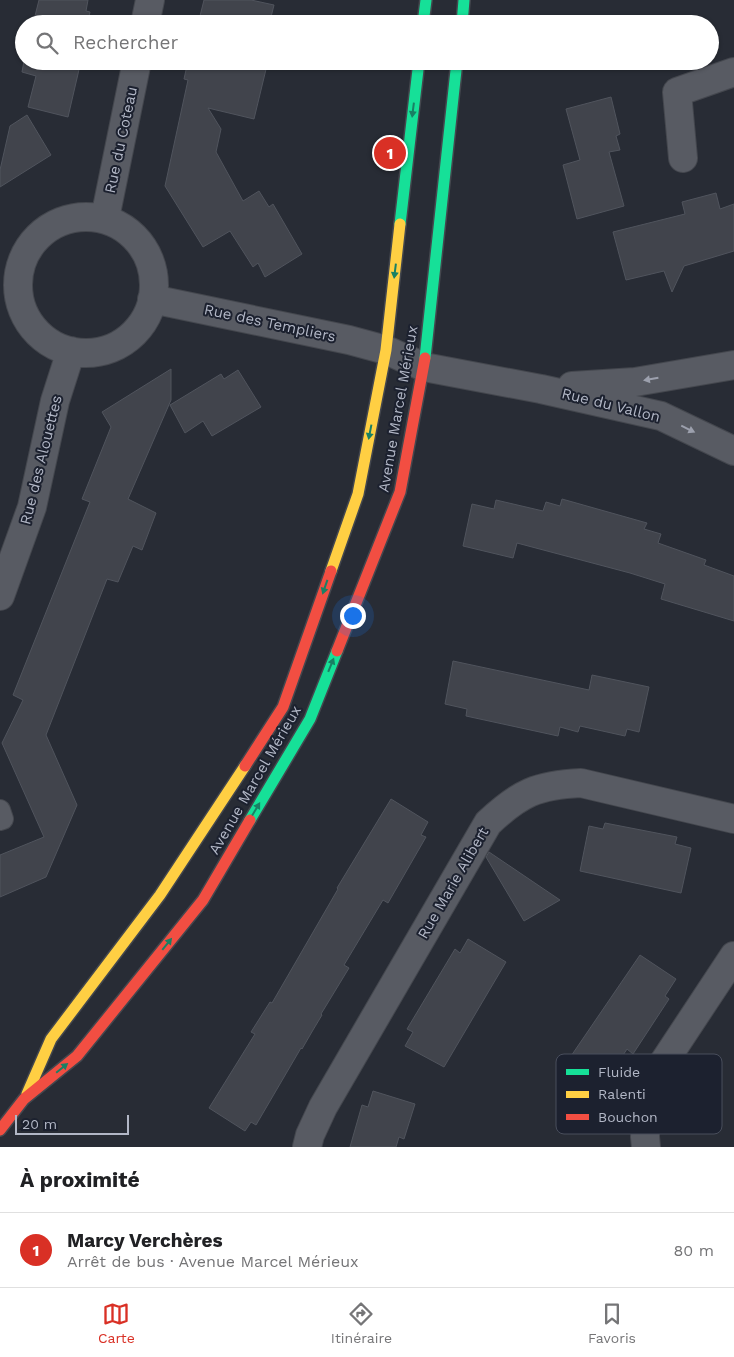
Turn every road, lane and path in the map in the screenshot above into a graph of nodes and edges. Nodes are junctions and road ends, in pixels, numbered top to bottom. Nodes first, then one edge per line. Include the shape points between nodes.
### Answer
1 (150, 0) edge
2 (426, 0) edge
3 (464, 0) edge
4 (147, 15) edge
5 (424, 15) edge
6 (463, 15) edge
7 (135, 70) edge
8 (418, 70) edge
9 (457, 70) edge
10 (734, 72) edge
11 (683, 158) dead end
12 (104, 218) junction
13 (11, 261) edge
14 (152, 299) junction
15 (386, 350) junction
16 (71, 352) junction
17 (734, 365) edge
18 (424, 367) junction
19 (541, 389) junction
20 (734, 451) edge
21 (0, 596) edge
22 (0, 810) edge
23 (734, 819) edge
24 (0, 820) edge
25 (734, 956) edge
26 (669, 1054) edge
27 (24, 1099) junction
28 (0, 1130) edge
29 (645, 1134) edge
30 (307, 1147) edge
31 (646, 1147) edge

1 - 4 street
2 - 5 main road
3 - 6 main road
7 - 12 street, Rue du Coteau
8 -> 15 main road, Avenue Marcel Mérieux
9 - 18 main road, Avenue Marcel Mérieux
10 - 11 street via 677,92
12 - 13 street via 81,216 58,221 39,234 25,253
12 - 14 street via 126,228 143,245 152,267 155,290
13 - 16 street via 18,275 18,296 24,315 52,344
14 - 15 street, Rue des Templiers
14 - 16 street via 148,314 125,341 109,350
15 - 18 street, Rue du Vallon
15 -> 27 main road, Avenue Marcel Mérieux via 358,494 283,707 160,895 51,1039
16 - 21 street, Rue des Alouettes via 55,401 32,507
17 -> 19 street, Rue du Vallon via 635,382
18 - 19 street, Rue du Vallon
27 -> 18 main road, Avenue Marcel Mérieux via 77,1056 203,900 310,719 400,492
19 -> 20 street, Rue du Vallon via 661,416
22 - 24 lane via 3,819
23 - 30 street, Rue Marie Alibert via 581,783 556,784 534,790 509,803 488,823 323,1107
25 - 26 street
27 - 28 main road, Avenue Marcel Mérieux
29 - 31 street

